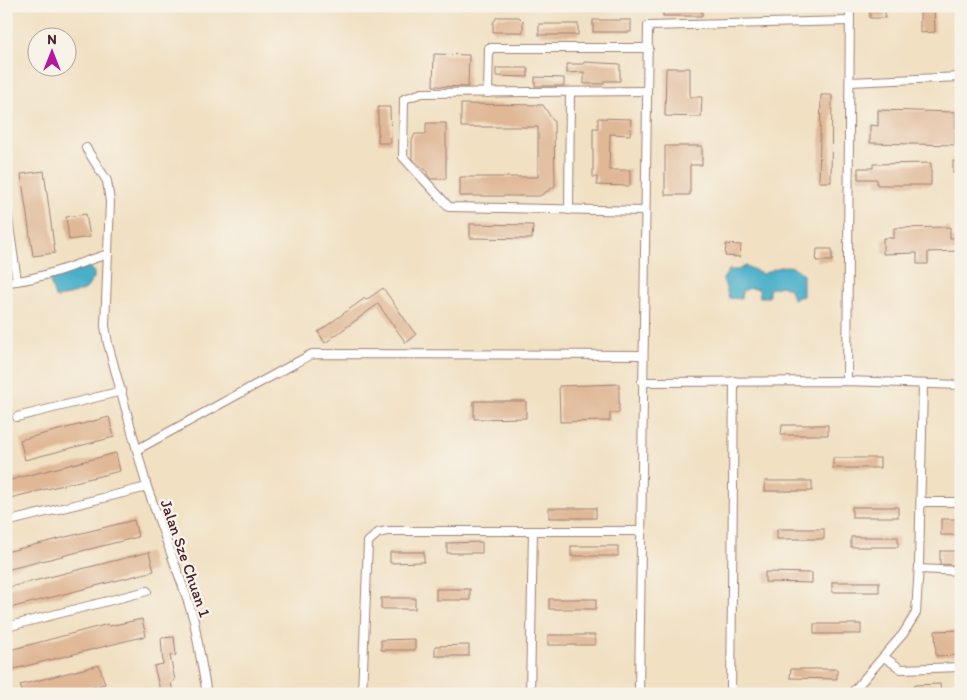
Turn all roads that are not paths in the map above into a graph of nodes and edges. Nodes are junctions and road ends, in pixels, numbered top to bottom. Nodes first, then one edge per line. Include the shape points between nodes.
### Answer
1 (850, 6) edge
2 (850, 22) junction
3 (649, 48) junction
4 (961, 77) edge
5 (850, 82) junction
6 (647, 91) junction
7 (570, 92) junction
8 (488, 93) junction
9 (86, 148) dead end
10 (6, 204) edge
11 (569, 210) junction
12 (645, 211) junction
13 (108, 254) junction
14 (17, 281) junction
15 (6, 282) edge
16 (643, 355) junction
17 (734, 381) junction
18 (847, 381) junction
19 (642, 382) junction
20 (923, 384) junction
21 (961, 385) edge
22 (122, 391) junction
23 (17, 417) dead end
24 (138, 449) junction
25 (147, 487) junction
26 (921, 502) junction
27 (961, 502) edge
28 (6, 522) edge
29 (533, 531) junction
30 (641, 531) junction
31 (919, 569) junction
32 (961, 571) edge
33 (147, 591) dead end
34 (6, 627) edge
35 (884, 657) junction
36 (961, 667) edge
37 (207, 694) edge
38 (362, 694) edge
39 (530, 694) edge
40 (639, 694) edge
41 (731, 694) edge
42 (851, 694) edge

1 - 2 street
2 - 3 street via 648,26
2 - 5 street
3 - 6 street
3 - 8 street via 489,48
4 - 5 street
5 - 18 street
6 - 7 street
6 - 12 street
7 - 8 street
7 - 11 street
8 - 11 street via 422,93 404,99 403,157 449,208
9 - 13 street via 107,181 110,202
10 - 14 street
11 - 12 street
12 - 16 street
13 - 14 street
13 - 22 street via 105,326
14 - 15 street
16 - 19 street
16 - 24 street via 312,354
17 - 18 street
17 - 19 street
17 - 41 street
18 - 20 street
19 - 30 street
20 - 21 street
20 - 26 street
22 - 23 street
22 - 24 street
24 - 25 street
25 - 28 street, Jalan Sze Chuan 1
25 - 37 street, Jalan Sze Chuan 1 via 190,607
26 - 27 street
26 - 31 street
29 - 30 street
29 - 38 street via 387,531 378,533 368,542
29 - 39 street
30 - 40 street
31 - 32 street
31 - 35 street via 916,613
33 - 34 street
35 - 36 street via 901,668
35 - 42 street

